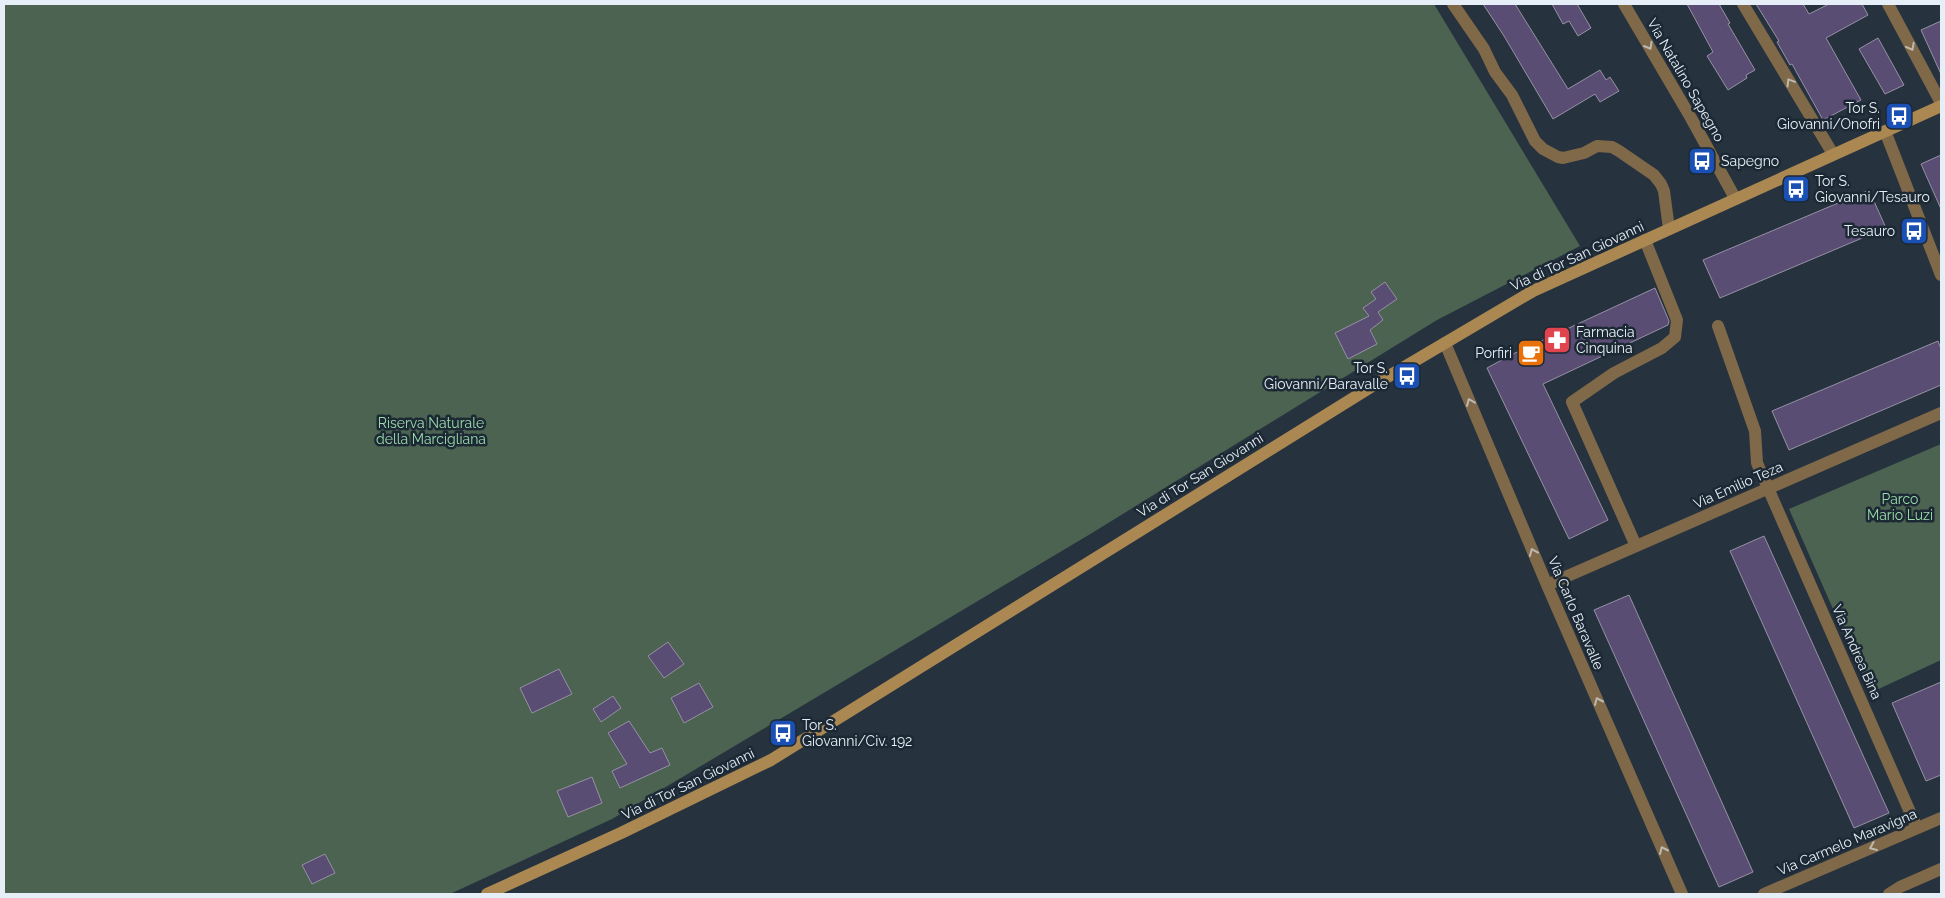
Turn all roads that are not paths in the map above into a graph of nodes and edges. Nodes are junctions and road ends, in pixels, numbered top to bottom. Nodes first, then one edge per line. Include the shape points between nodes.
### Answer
1 (1453, 4) edge
2 (1624, 4) edge
3 (1743, 4) edge
4 (1888, 4) edge
5 (1941, 104) edge
6 (1885, 131) junction
7 (1832, 154) junction
8 (1735, 198) junction
9 (1669, 229) junction
10 (1645, 240) junction
11 (1941, 275) edge
12 (1718, 326) dead end
13 (1445, 343) junction
14 (1941, 413) edge
15 (1769, 488) junction
16 (1636, 546) junction
17 (1548, 585) junction
18 (1941, 818) edge
19 (1918, 828) junction
20 (1941, 868) edge
21 (487, 894) edge
22 (1682, 894) edge
23 (1764, 894) edge
24 (1889, 894) edge

1 - 9 street via 1484,49 1494,72 1512,95 1535,141 1543,149 1563,158 1597,146 1619,151 1654,175 1661,184
2 -> 8 street, Via Natalino Sapegno
7 -> 3 street
4 -> 5 street
5 - 6 street, Via di Tor San Giovanni
6 - 7 street, Via di Tor San Giovanni
6 - 11 street
7 - 8 street, Via di Tor San Giovanni
8 - 9 street, Via di Tor San Giovanni
9 - 10 street, Via di Tor San Giovanni
10 - 13 street, Via di Tor San Giovanni via 1533,291
10 - 16 street via 1677,320 1675,337 1572,402
12 - 15 street, Via Andrea Bina via 1755,431 1756,463
17 -> 13 street, Via Carlo Baravalle
13 - 21 street, Via di Tor San Giovanni via 771,760
14 - 15 street, Via Emilio Teza
15 - 16 street, Via Emilio Teza
15 - 19 street, Via Andrea Bina
16 - 17 street, Via Emilio Teza
22 -> 17 street, Via Carlo Baravalle
18 - 19 street, Via Carmelo Maravigna
19 -> 23 street, Via Carmelo Maravigna
20 - 24 street

